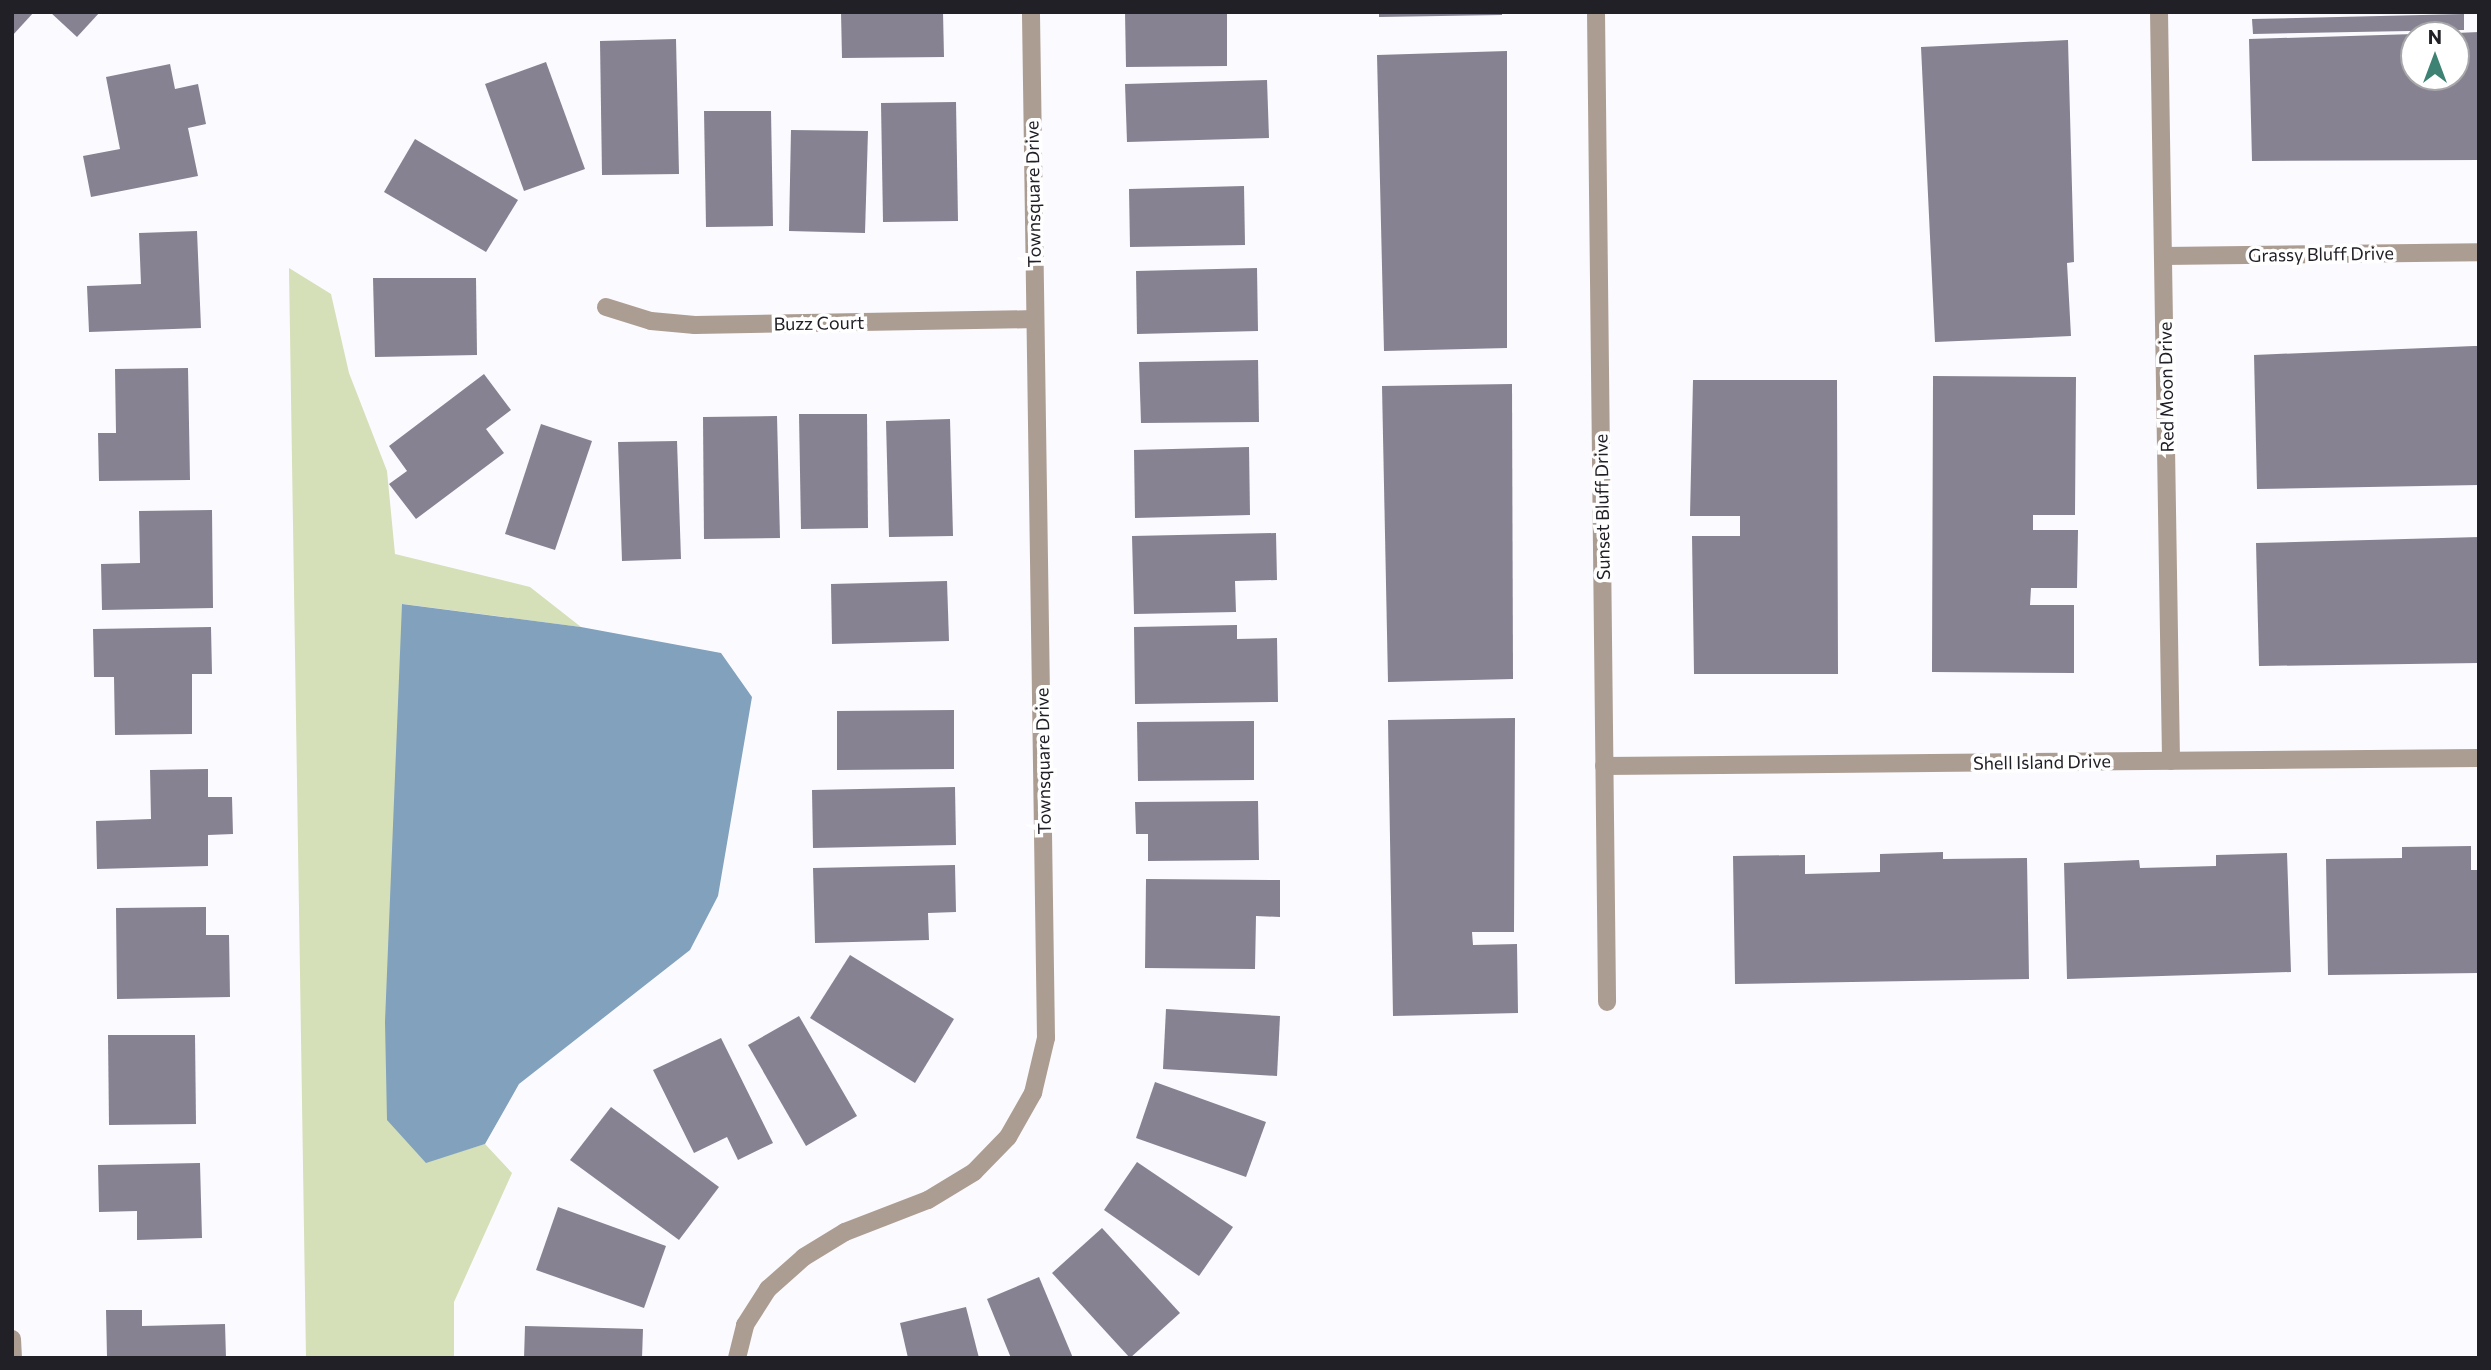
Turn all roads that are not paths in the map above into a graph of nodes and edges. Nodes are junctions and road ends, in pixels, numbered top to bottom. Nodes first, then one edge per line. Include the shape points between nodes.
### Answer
1 (1031, 12) edge
2 (1597, 12) edge
3 (2160, 12) edge
4 (2479, 252) edge
5 (2164, 256) junction
6 (606, 307) dead end
7 (1035, 319) junction
8 (2479, 758) edge
9 (2171, 761) junction
10 (1604, 766) junction
11 (1607, 1002) dead end
12 (12, 1339) edge
13 (13, 1358) edge
14 (737, 1358) edge

1 - 7 street, Townsquare Drive
2 - 10 street, Sunset Bluff Drive
3 - 5 street, Red Moon Drive
4 - 5 street, Grassy Bluff Drive
5 - 9 street, Red Moon Drive
6 - 7 street, Buzz Court via 651,321 695,325
7 - 14 street, Townsquare Drive via 1047,981 1046,1038 1033,1093 1008,1137 974,1172 928,1200 845,1232 804,1257 768,1289 745,1325
8 - 9 street, Shell Island Drive
9 - 10 street, Shell Island Drive
10 - 11 street, Sunset Bluff Drive
12 - 13 street

